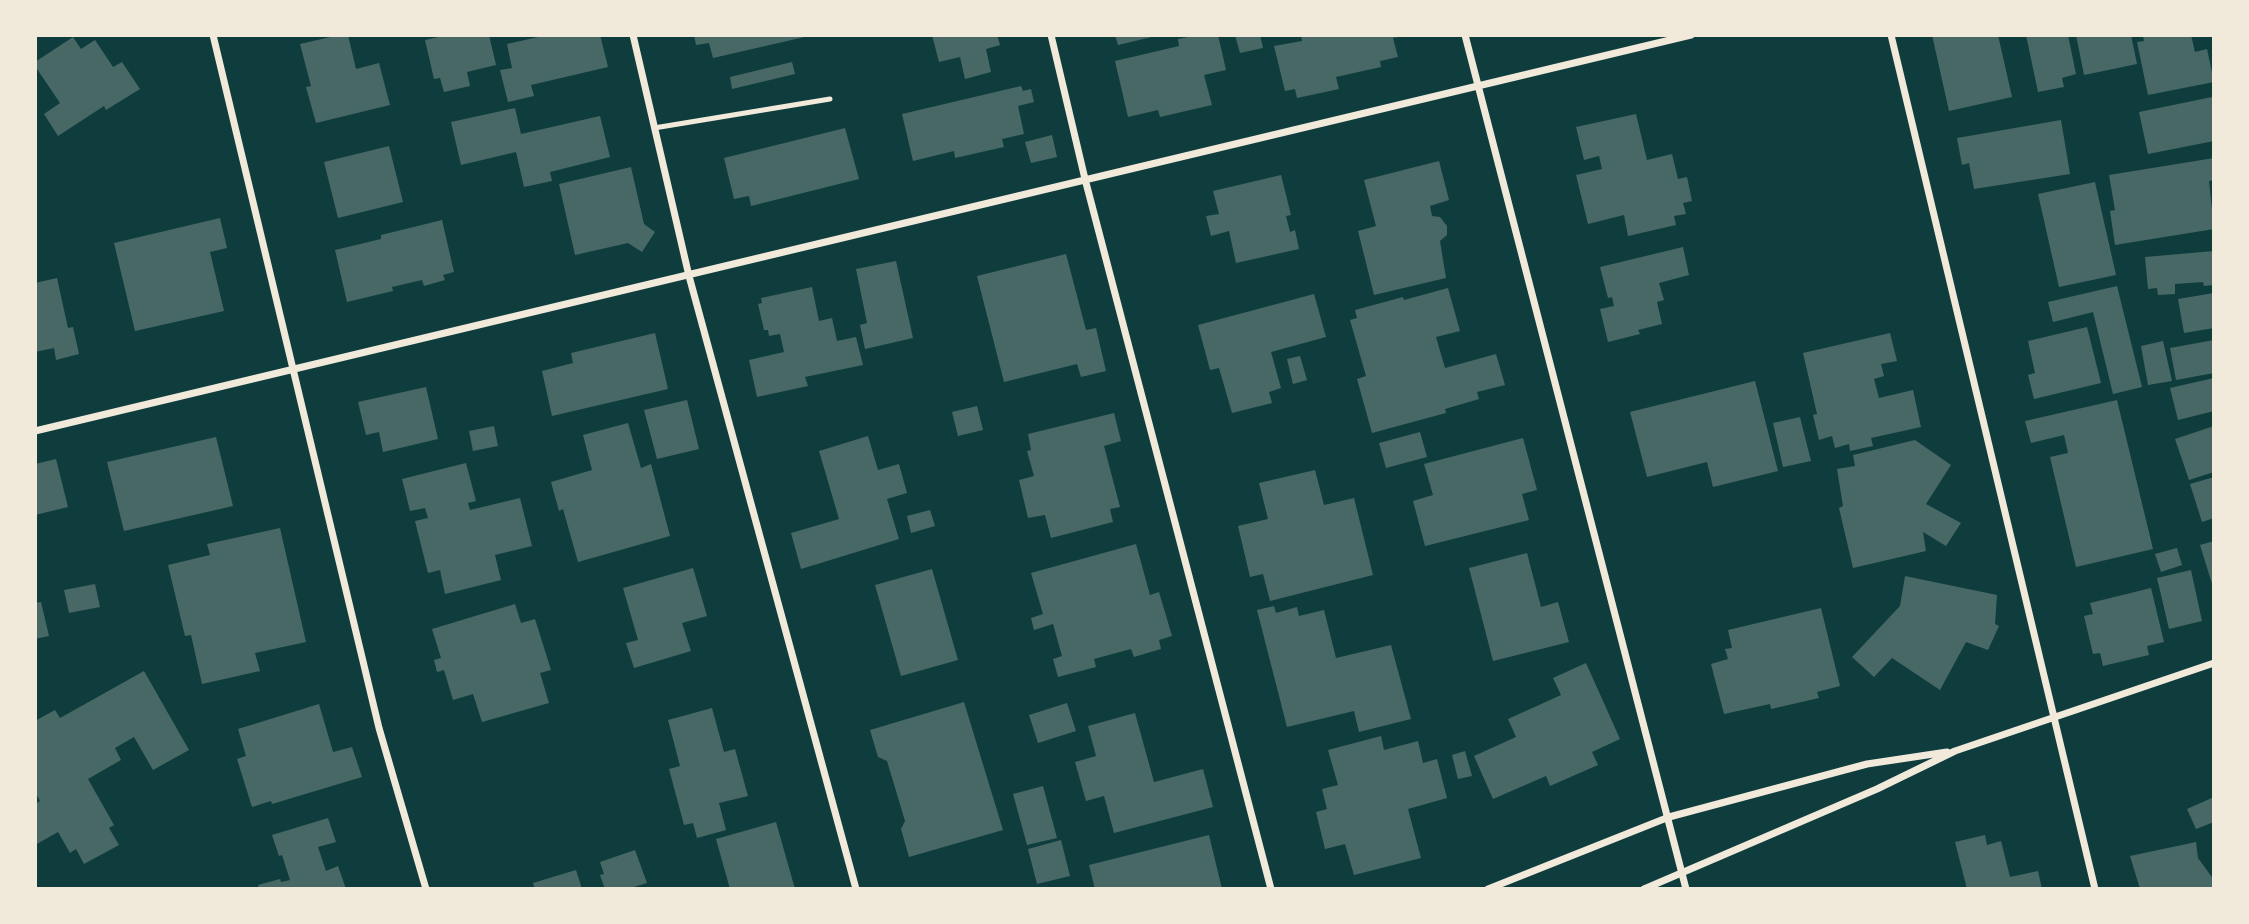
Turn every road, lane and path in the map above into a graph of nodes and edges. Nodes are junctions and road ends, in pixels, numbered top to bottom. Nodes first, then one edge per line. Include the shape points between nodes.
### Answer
1 (213, 35) edge
2 (632, 35) edge
3 (1051, 35) edge
4 (1465, 35) edge
5 (1691, 35) edge
6 (1891, 35) edge
7 (1477, 87) junction
8 (830, 99) dead end
9 (654, 128) junction
10 (1085, 179) junction
11 (689, 275) junction
12 (293, 371) junction
13 (35, 431) edge
14 (2214, 663) edge
15 (2054, 718) junction
16 (1955, 751) junction
17 (1669, 817) junction
18 (1682, 874) junction
19 (426, 889) edge
20 (856, 889) edge
21 (1271, 889) edge
22 (1488, 889) edge
23 (1644, 889) edge
24 (1686, 889) edge
25 (2095, 889) edge

1 - 12 street
2 - 9 street
3 - 10 street
4 - 7 street
5 - 7 street
6 - 15 street
7 - 10 street
7 - 17 street
8 - 9 lane
9 - 11 street
10 - 11 street
10 - 21 street
11 - 12 street
11 - 20 street
12 - 13 street
12 - 19 street via 379,729
14 - 15 street
15 - 16 street
15 - 25 street
16 - 17 street via 1867,764
16 - 18 street
17 - 18 street
17 - 22 street
18 - 23 street
18 - 24 street

